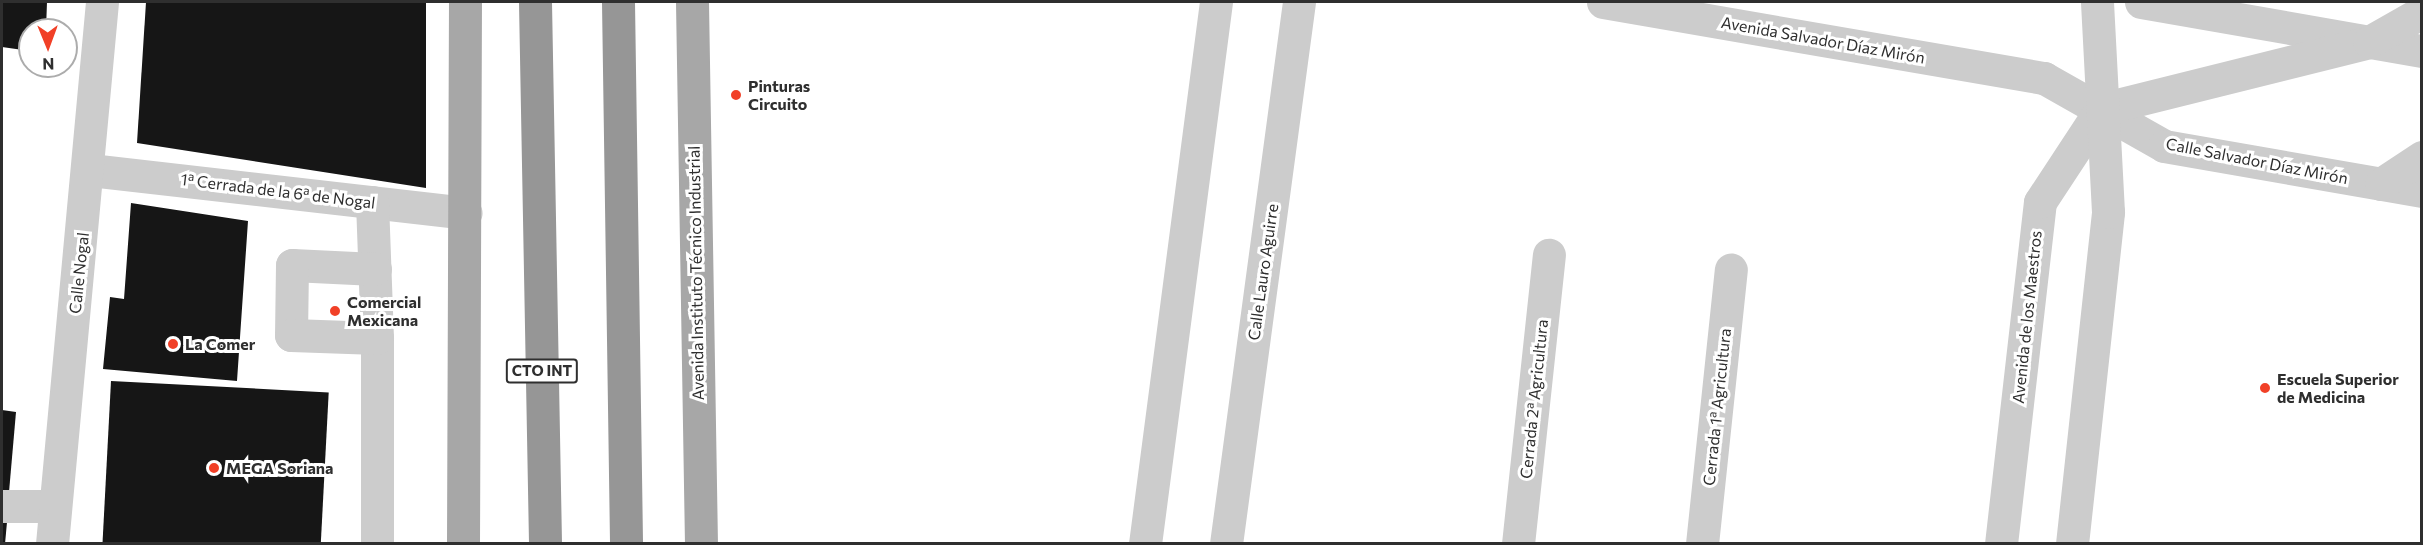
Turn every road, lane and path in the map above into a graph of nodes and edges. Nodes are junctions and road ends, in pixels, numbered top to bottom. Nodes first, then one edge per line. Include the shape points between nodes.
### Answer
1 (102, 2) edge
2 (465, 2) edge
3 (535, 2) edge
4 (618, 2) edge
5 (1216, 2) edge
6 (1299, 2) edge
7 (1603, 2) edge
8 (2097, 2) edge
9 (2141, 2) edge
10 (696, 9) edge
11 (2421, 12) edge
12 (2369, 42) junction
13 (2421, 51) edge
14 (2044, 78) joint
15 (2101, 109) junction
16 (2421, 157) edge
17 (90, 170) junction
18 (2380, 184) junction
19 (2421, 191) edge
20 (372, 202) junction
21 (466, 213) junction
22 (1549, 255) dead end
23 (375, 269) junction
24 (1731, 270) dead end
25 (377, 338) junction
26 (2, 506) edge
27 (56, 506) junction
28 (52, 543) edge
29 (377, 543) edge
30 (463, 543) edge
31 (545, 543) edge
32 (626, 543) edge
33 (701, 543) edge
34 (1145, 543) edge
35 (1226, 543) edge
36 (1518, 543) edge
37 (1702, 543) edge
38 (2001, 543) edge
39 (2072, 543) edge

1 - 17 street, Calle Nogal
2 - 21 main road
3 - 31 highway, CTO INT
4 - 32 highway
5 - 34 street
6 - 35 street, Calle Lauro Aguirre
7 - 14 street, Avenida Salvador Díaz Mirón
8 - 15 street
9 - 12 street
10 - 33 main road, Avenida Instituto Técnico Industrial
11 - 12 street
12 - 13 street
12 - 15 street
14 - 15 street, Calle Salvador Díaz Mirón
15 - 18 street, Calle Salvador Díaz Mirón via 2164,146
15 - 38 street, Avenida de los Maestros via 2040,202
15 - 39 street via 2108,212
16 - 18 street
17 - 20 street, 1ª Cerrada de la 6ª de Nogal
17 - 27 street, Calle Nogal
18 - 19 street, Calle Salvador Díaz Mirón
20 - 21 street, 1ª Cerrada de la 6ª de Nogal
20 - 23 street
21 - 30 main road
22 - 36 street, Cerrada 2ª Agricultura
23 - 25 street
23 - 25 street via 291,265 291,335
24 - 37 street, Cerrada 1ª Agricultura
25 - 29 street
26 - 27 street
27 - 28 street, Calle Nogal

